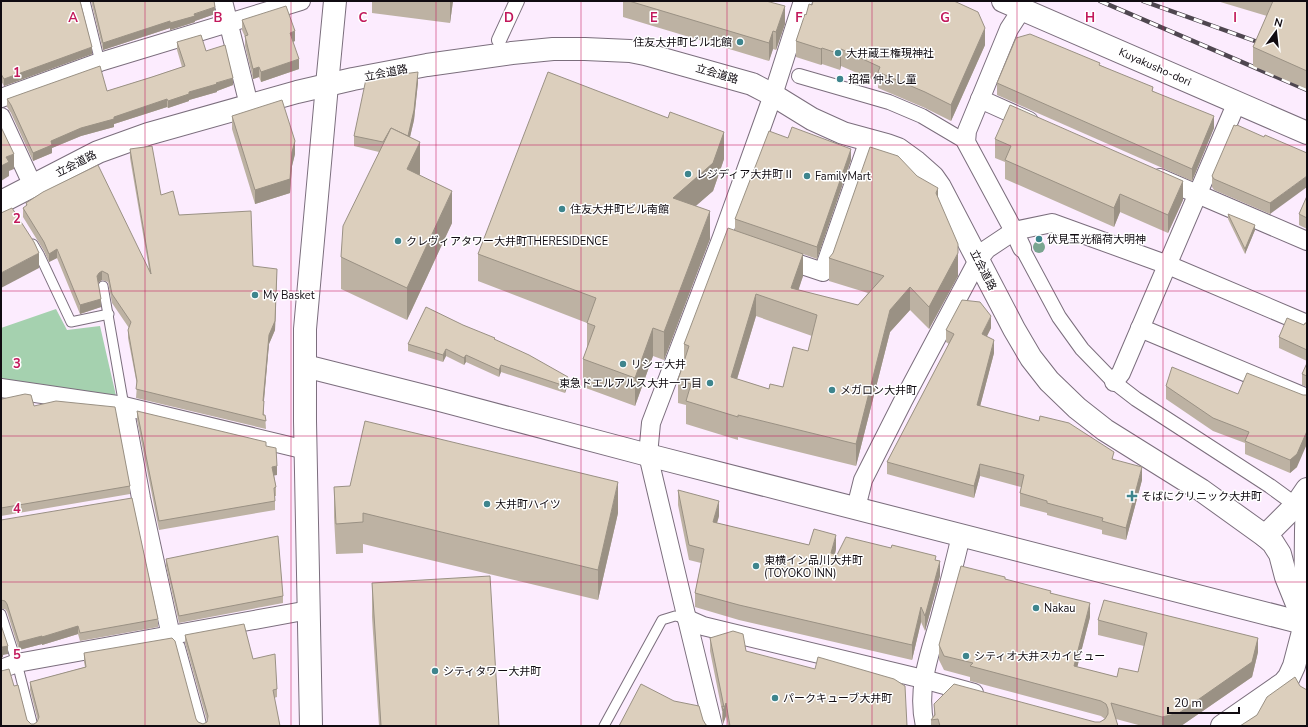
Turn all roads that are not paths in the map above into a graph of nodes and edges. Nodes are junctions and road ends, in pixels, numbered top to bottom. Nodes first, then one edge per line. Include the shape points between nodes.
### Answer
1 (86, 1) edge
2 (223, 1) edge
3 (301, 1) edge
4 (335, 1) edge
5 (517, 1) edge
6 (804, 1) edge
7 (1018, 4) edge
8 (228, 22) junction
9 (499, 40) dead end
10 (100, 62) junction
11 (799, 76) dead end
12 (327, 85) junction
13 (773, 95) junction
14 (1, 98) edge
15 (980, 99) junction
16 (1237, 102) junction
17 (249, 105) junction
18 (1, 117) edge
19 (1045, 128) edge
20 (1307, 133) edge
21 (869, 140) junction
22 (966, 142) junction
23 (1147, 173) edge
24 (33, 186) junction
25 (1198, 195) junction
26 (5, 203) edge
27 (1014, 231) junction
28 (26, 234) edge
29 (1307, 241) edge
30 (1022, 248) joint
31 (765, 252) edge
32 (978, 260) junction
33 (1168, 265) junction
34 (103, 286) dead end
35 (109, 314) junction
36 (1307, 324) edge
37 (1140, 328) junction
38 (305, 366) junction
39 (1114, 382) junction
40 (1, 388) edge
41 (1307, 398) edge
42 (124, 406) junction
43 (306, 450) junction
44 (648, 455) junction
45 (1303, 497) edge
46 (856, 508) junction
47 (961, 535) junction
48 (1265, 536) junction
49 (309, 610) junction
50 (1, 614) edge
51 (687, 619) junction
52 (1306, 624) edge
53 (171, 636) junction
54 (9, 666) edge
55 (923, 679) junction
56 (991, 697) edge
57 (33, 726) edge
58 (202, 726) edge
59 (311, 726) edge
60 (604, 726) edge
61 (714, 726) edge
62 (925, 726) edge
63 (1222, 726) edge

1 - 10 lane
2 - 8 street
3 - 8 street
4 - 12 street
5 - 9 street
6 - 13 street
7 - 15 street
7 - 16 street, Kuyakusho-dori
8 - 10 street
8 - 17 street
10 - 14 street
11 - 22 street via 889,102 922,116
12 - 13 street, 立会道路 via 471,59 553,49 585,49 645,54 752,84
12 - 17 street, 立会道路
12 - 38 street via 305,329
13 - 21 street, 立会道路 via 812,119 843,133
13 - 44 street via 729,239 651,423
15 - 19 street
15 - 22 street via 967,131
16 - 20 street, Kuyakusho-dori
16 - 25 street
17 - 24 street, 立会道路 via 148,134 98,152
18 - 24 street
21 - 31 street via 823,272
21 - 32 street, 立会道路 via 898,149 933,178
22 - 27 street
23 - 25 street
24 - 26 street, 立会道路
25 - 29 street
25 - 33 street
27 - 30 street
27 - 32 street via 987,248
27 - 33 street via 1052,223
28 - 35 lane via 39,254 71,322
30 - 39 street via 1059,317 1082,349
32 - 46 street via 863,480
32 - 48 street, 立会道路 via 1031,358 1049,381 1077,408 1105,430 1201,490
33 - 36 street
33 - 37 street
34 - 35 lane
35 - 42 lane
37 - 39 street via 1121,373
37 - 41 street
38 - 43 street
38 - 44 street
39 - 45 street via 1270,486
40 - 42 street
42 - 43 street
42 - 53 street via 137,498
43 - 49 street
44 - 46 street
44 - 51 street
45 - 48 street
45 - 52 street via 1306,519
46 - 47 street
47 - 52 street
47 - 55 street
48 - 52 street, 立会道路 via 1280,554 1286,578
49 - 53 street
49 - 59 street
50 - 54 lane
51 - 55 street via 703,626
51 - 60 lane via 675,616 662,620
51 - 61 street
52 - 63 street via 1294,666 1284,683
53 - 54 street
53 - 58 lane via 180,646
54 - 57 lane
55 - 56 street
55 - 62 street via 922,714

